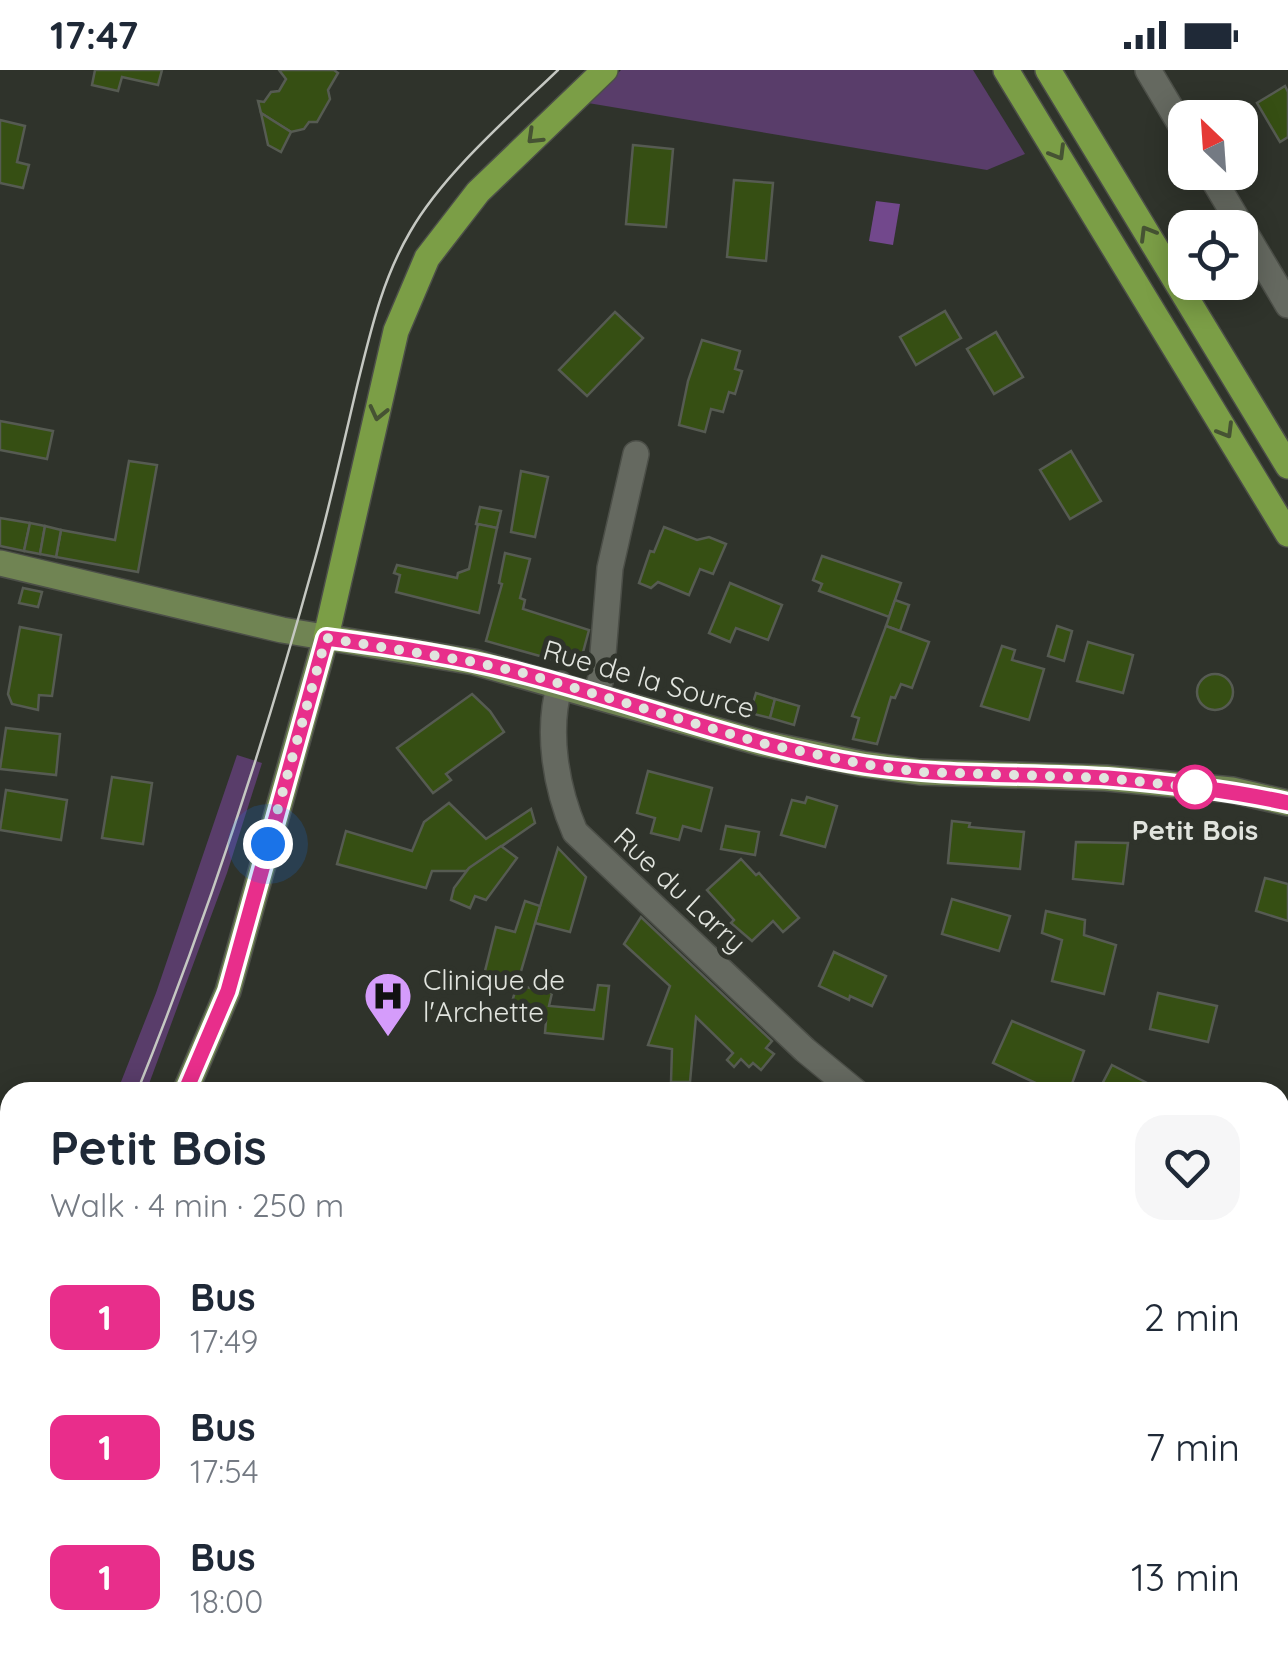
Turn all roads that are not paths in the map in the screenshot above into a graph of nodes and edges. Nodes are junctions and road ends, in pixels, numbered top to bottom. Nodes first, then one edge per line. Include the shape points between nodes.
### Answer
1 (605, 70) edge
2 (1006, 70) edge
3 (1048, 70) edge
4 (1148, 70) edge
5 (1168, 104) edge
6 (1220, 190) edge
7 (1288, 305) edge
8 (636, 454) dead end
9 (1288, 466) edge
10 (1288, 534) edge
11 (0, 563) edge
12 (326, 638) junction
13 (560, 684) junction
14 (596, 694) junction
15 (1288, 802) edge
16 (188, 1082) edge
17 (844, 1082) edge

1 -> 12 main road via 478,192 428,258 396,331
2 -> 10 main road
9 -> 3 main road
4 - 5 street
6 - 7 street
8 - 14 street via 610,568
11 - 12 main road, Rue de la Source
12 - 13 main road, Rue de la Source
12 - 16 main road via 228,991
13 - 14 main road, Rue de la Source
13 - 17 street, Rue du Larry via 552,735 576,832
14 - 15 main road, Rue de la Source via 761,743 862,764 1106,778

